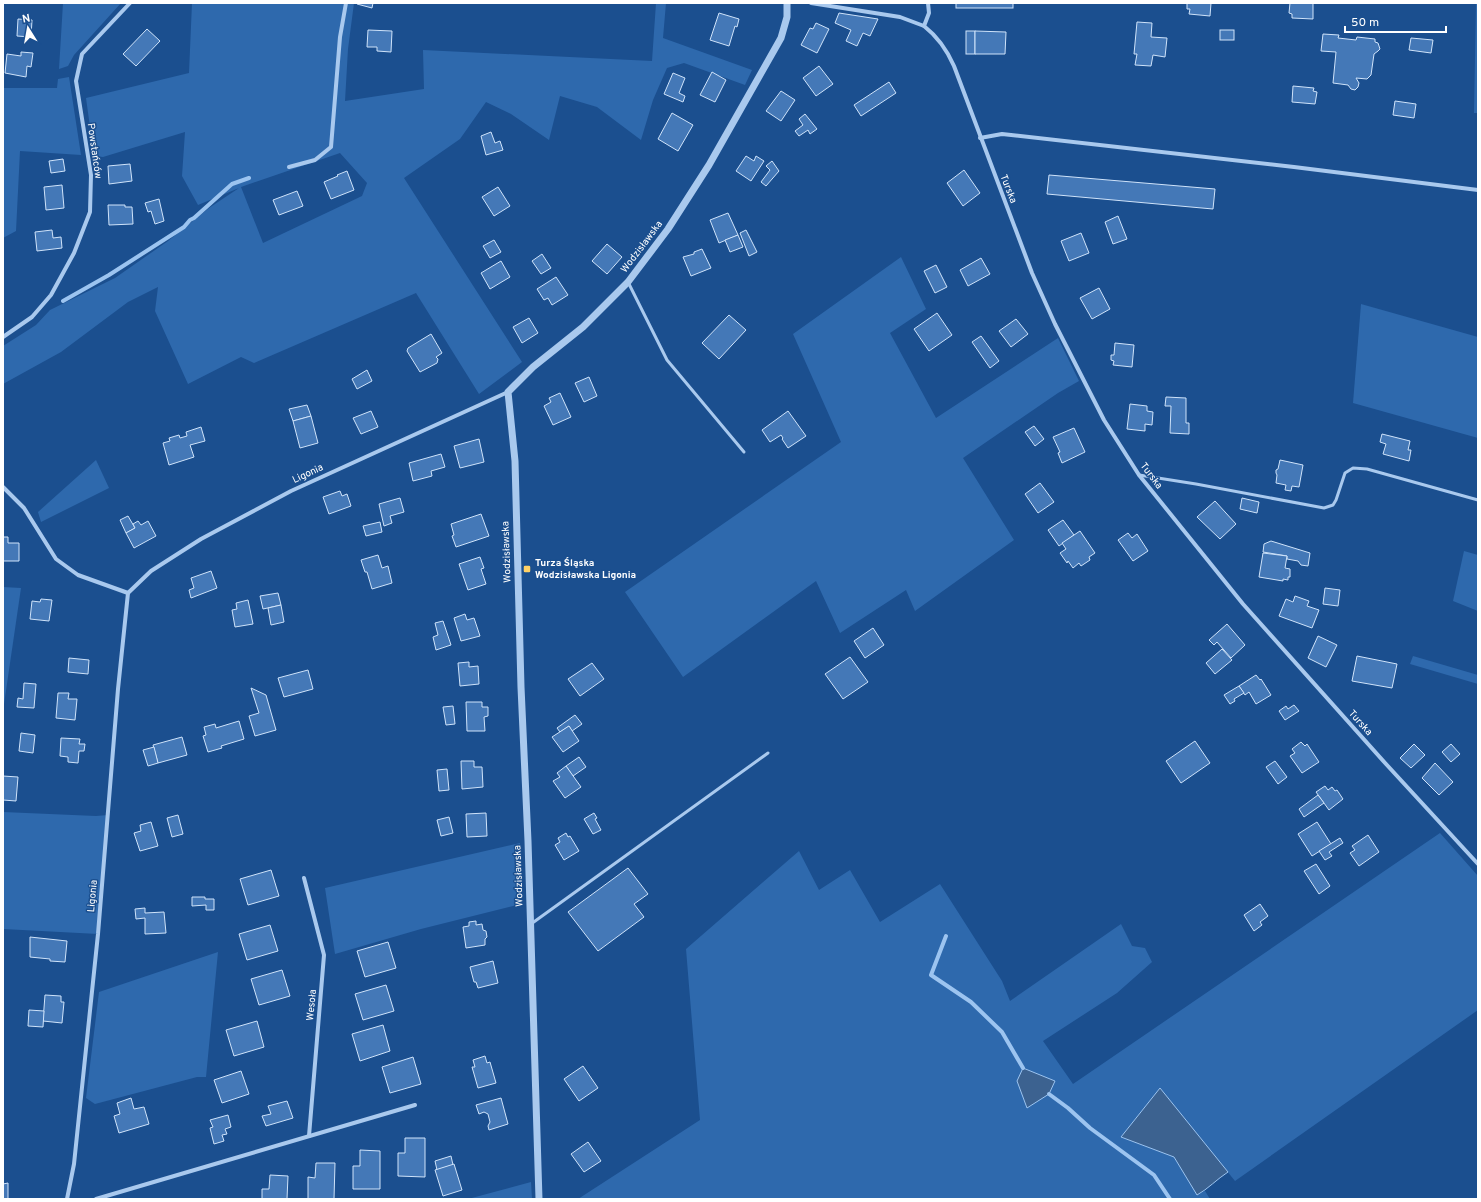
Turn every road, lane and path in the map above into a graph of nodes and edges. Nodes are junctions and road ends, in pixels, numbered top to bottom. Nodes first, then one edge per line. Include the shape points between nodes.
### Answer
1 (130, 3) edge
2 (346, 3) edge
3 (787, 3) edge
4 (811, 3) edge
5 (928, 3) edge
6 (924, 26) junction
7 (980, 138) junction
8 (289, 167) dead end
9 (1478, 190) edge
10 (628, 282) junction
11 (3, 337) edge
12 (508, 392) junction
13 (744, 452) dead end
14 (1139, 475) junction
15 (3, 486) edge
16 (1478, 500) edge
17 (128, 593) junction
18 (768, 753) dead end
19 (1478, 864) edge
20 (304, 878) dead end
21 (531, 924) junction
22 (415, 1105) dead end
23 (308, 1136) junction
24 (67, 1199) edge
25 (96, 1199) edge
26 (539, 1199) edge

1 - 11 street, Powstańców via 82,54 76,81 90,175 90,212 74,253 51,295 32,317
2 - 8 street via 340,37 331,147 315,160
3 - 10 street, Wodzisławska via 787,17 781,38 709,165 668,229
4 - 6 street, Turska via 900,17
5 - 6 street via 929,13
6 - 7 street, Turska via 939,40 949,56
7 - 9 street via 1002,134
7 - 14 street, Turska via 1032,273 1055,324 1104,420
10 - 12 street, Wodzisławska via 583,327
10 - 13 lane via 668,360
12 - 17 street, Ligonia via 291,491 201,539 152,571
12 - 21 street, Wodzisławska via 515,461
14 - 16 lane via 1324,508 1333,505 1336,500 1345,473 1353,468 1367,469
14 - 19 street, Turska via 1244,604
15 - 17 street via 24,508 56,559 78,575
17 - 24 street, Ligonia via 98,934 74,1164
18 - 21 lane
20 - 23 street, Wesoła via 324,954
21 - 26 street, Wodzisławska
22 - 23 street
23 - 25 street

